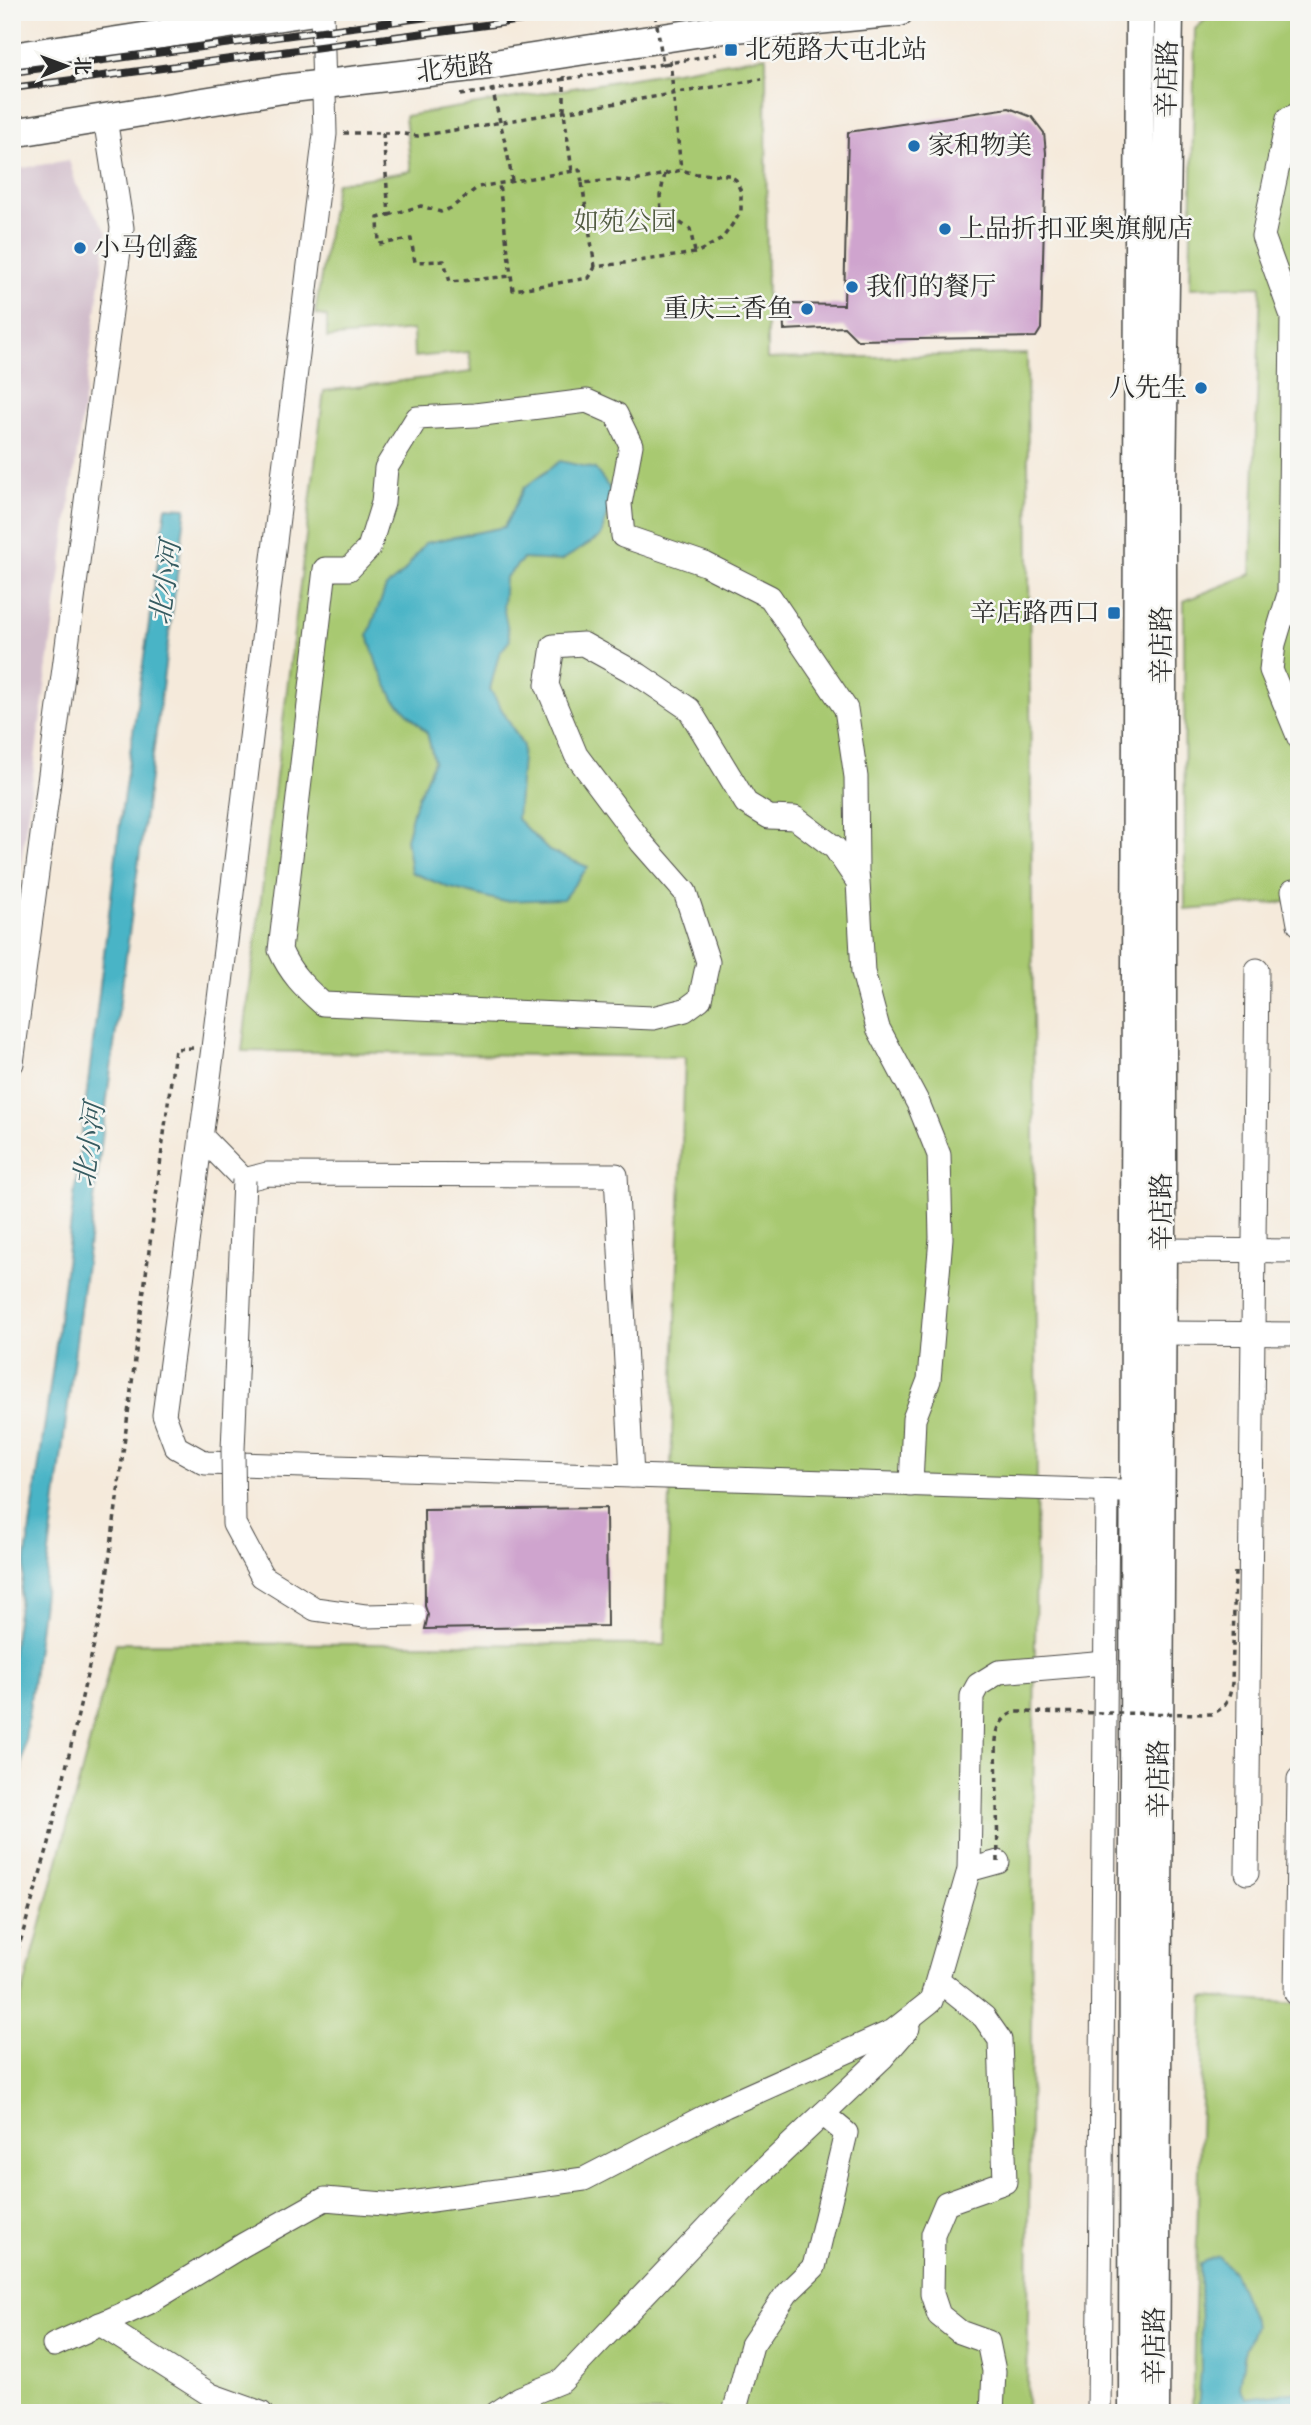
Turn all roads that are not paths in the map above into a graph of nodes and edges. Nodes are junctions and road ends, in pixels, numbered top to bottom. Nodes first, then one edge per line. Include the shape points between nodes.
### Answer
1 (308, 12) edge
2 (321, 12) edge
3 (899, 12) edge
4 (1140, 12) edge
5 (1168, 12) edge
6 (662, 44) edge
7 (12, 57) edge
8 (324, 85) junction
9 (1299, 114) edge
10 (105, 118) junction
11 (12, 133) edge
12 (1299, 738) edge
13 (858, 882) junction
14 (1293, 891) dead end
15 (1299, 924) edge
16 (1257, 970) dead end
17 (12, 1063) edge
18 (201, 1136) junction
19 (244, 1180) junction
20 (1161, 1250) junction
21 (1254, 1250) junction
22 (1299, 1251) edge
23 (1161, 1333) junction
24 (1253, 1334) junction
25 (1299, 1334) edge
26 (632, 1476) junction
27 (911, 1485) junction
28 (1107, 1491) junction
29 (1148, 1492) junction
30 (414, 1615) dead end
31 (1106, 1664) junction
32 (1299, 1779) edge
33 (998, 1862) road end
34 (969, 1870) junction
35 (1247, 1873) dead end
36 (935, 1991) junction
37 (1299, 1993) edge
38 (823, 2114) junction
39 (100, 2324) junction
40 (54, 2345) dead end
41 (261, 2413) edge
42 (497, 2413) edge
43 (734, 2413) edge
44 (992, 2413) edge
45 (1099, 2413) edge
46 (1133, 2413) edge
47 (1155, 2413) edge

1 - 7 main road
2 - 8 street
3 - 6 main road, 北苑路 via 715,30
4 - 29 main road, 辛店路 via 1135,611
5 - 20 main road, 辛店路
6 - 8 main road, 北苑路
8 - 10 main road, 北苑路
8 - 18 street via 325,134
9 - 12 street via 1288,119 1263,236 1292,316 1289,594 1271,670
10 - 11 main road, 北苑路
10 - 17 street via 122,228
13 - 13 street via 835,848 795,818 769,817 746,803 690,709 583,644 553,646 547,685 576,755 685,892 708,962 699,999 685,1010 653,1017 323,1004 301,985 280,950 325,569 349,569 369,548 383,503 386,468 417,418 587,401 616,414 631,445 620,504 623,536 705,564 770,597 846,709 856,777
13 - 27 street via 863,972 878,1028 918,1103 939,1156 941,1238 929,1380 914,1419
14 - 15 street
16 - 21 street
18 - 19 street
18 - 26 street via 163,1415 176,1447 205,1463
19 - 26 street via 267,1174 616,1175
19 - 30 street, bridge via 234,1524 262,1576 315,1609 365,1616
20 - 21 street
20 - 23 main road, 辛店路
21 - 22 street
21 - 24 street
23 - 24 street
23 - 29 main road, 辛店路
24 - 25 street
24 - 35 street via 1242,1572
26 - 27 street
27 - 28 street
28 - 29 street
28 - 31 street
29 - 46 main road, 辛店路
29 - 47 main road, 辛店路
31 - 34 street via 999,1672 978,1685 972,1696
31 - 45 street
32 - 37 street
33 - 34 street
34 - 36 street
36 - 38 street via 882,2058
36 - 39 street via 893,2031 725,2106 584,2179 396,2205 325,2199 148,2303
36 - 44 street via 984,2017 1000,2040 1005,2182 946,2203 933,2234 932,2294 939,2315 960,2332 988,2342 994,2371
38 - 42 street via 751,2182 562,2381
38 - 43 street via 846,2133 814,2267 787,2293 752,2345
39 - 40 street
39 - 41 street via 211,2395

